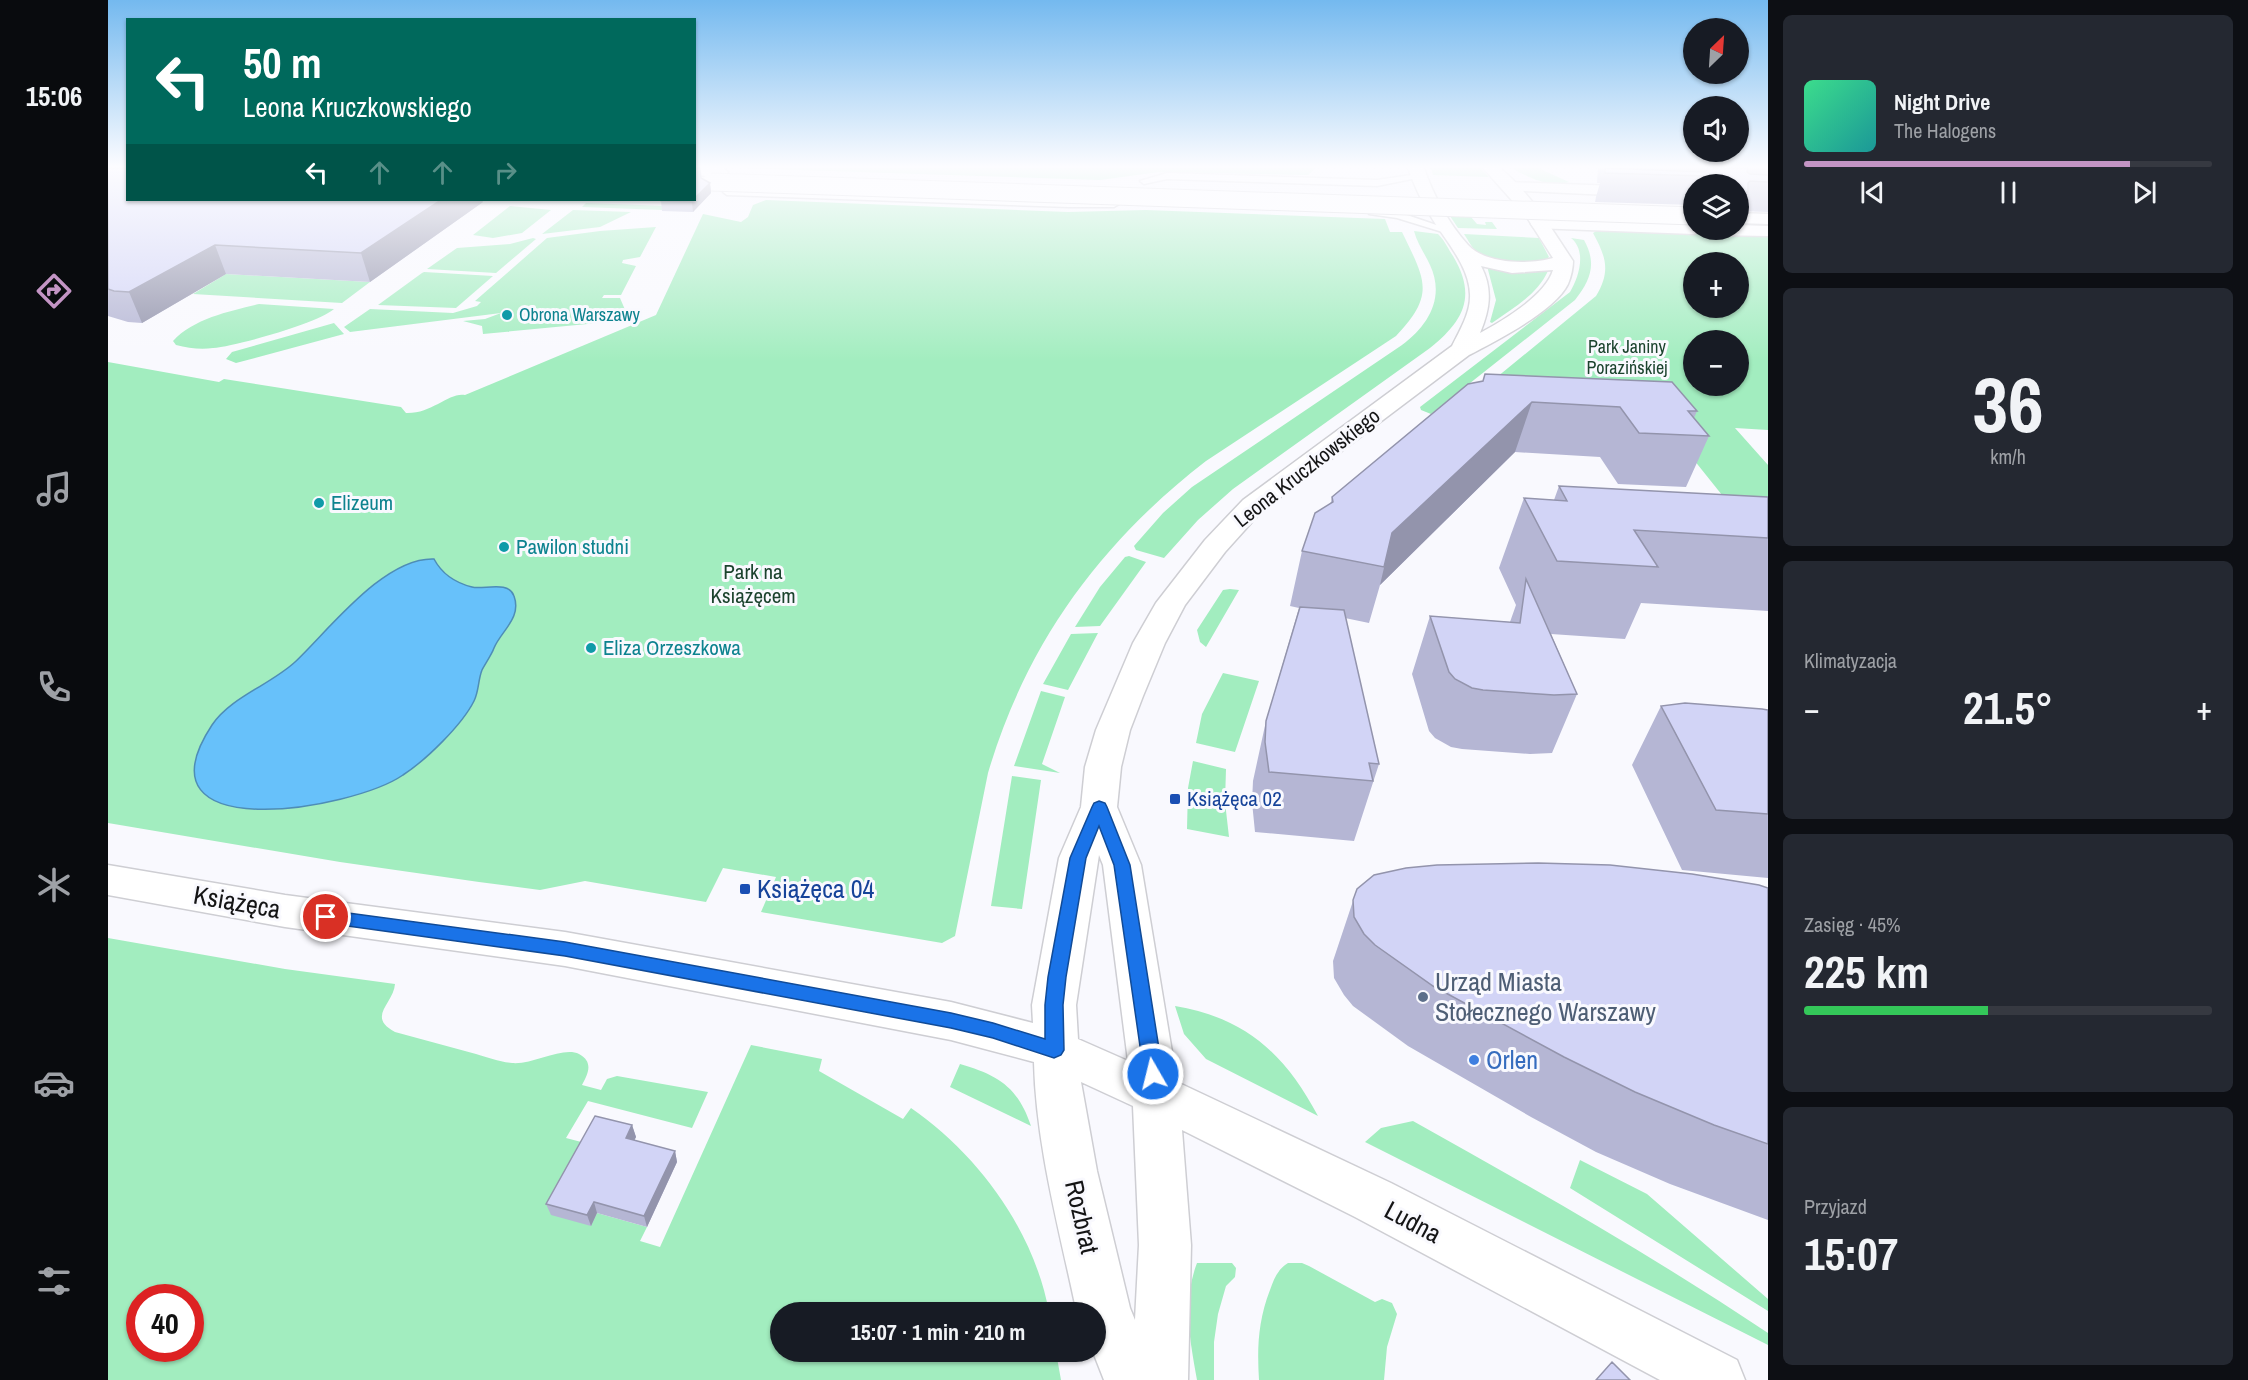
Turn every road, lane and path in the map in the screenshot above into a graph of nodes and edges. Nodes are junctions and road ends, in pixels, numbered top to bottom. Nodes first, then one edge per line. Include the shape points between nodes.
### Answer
1 (1450, 232) edge
2 (1547, 232) edge
3 (1463, 251) junction
4 (1564, 261) junction
5 (1461, 350) junction
6 (1099, 807) junction
7 (108, 880) edge
8 (1054, 1050) junction
9 (1106, 1071) joint
10 (1156, 1094) junction
11 (1132, 1380) edge
12 (1160, 1380) edge
13 (1717, 1380) edge

1 - 3 street, Leona Kruczkowskiego
2 - 4 street
3 - 4 street via 1479,260 1516,268
3 - 5 street, Leona Kruczkowskiego via 1479,282 1480,294 1476,317
4 - 5 street, Leona Kruczkowskiego via 1559,284 1544,299 1498,332
5 - 6 street, Leona Kruczkowskiego via 1252,506 1194,571 1149,643 1126,696 1103,767
6 - 8 street, Leona Kruczkowskiego via 1078,858 1056,986
6 - 10 street, Leona Kruczkowskiego via 1122,865
7 - 8 street, Książęca via 285,911 576,951 951,1021
8 - 9 street, Książęca
8 - 11 street, Rozbrat via 1072,1171 1103,1309
9 - 10 street, Ludna
10 - 12 street via 1165,1245
10 - 13 street, Ludna via 1373,1200

